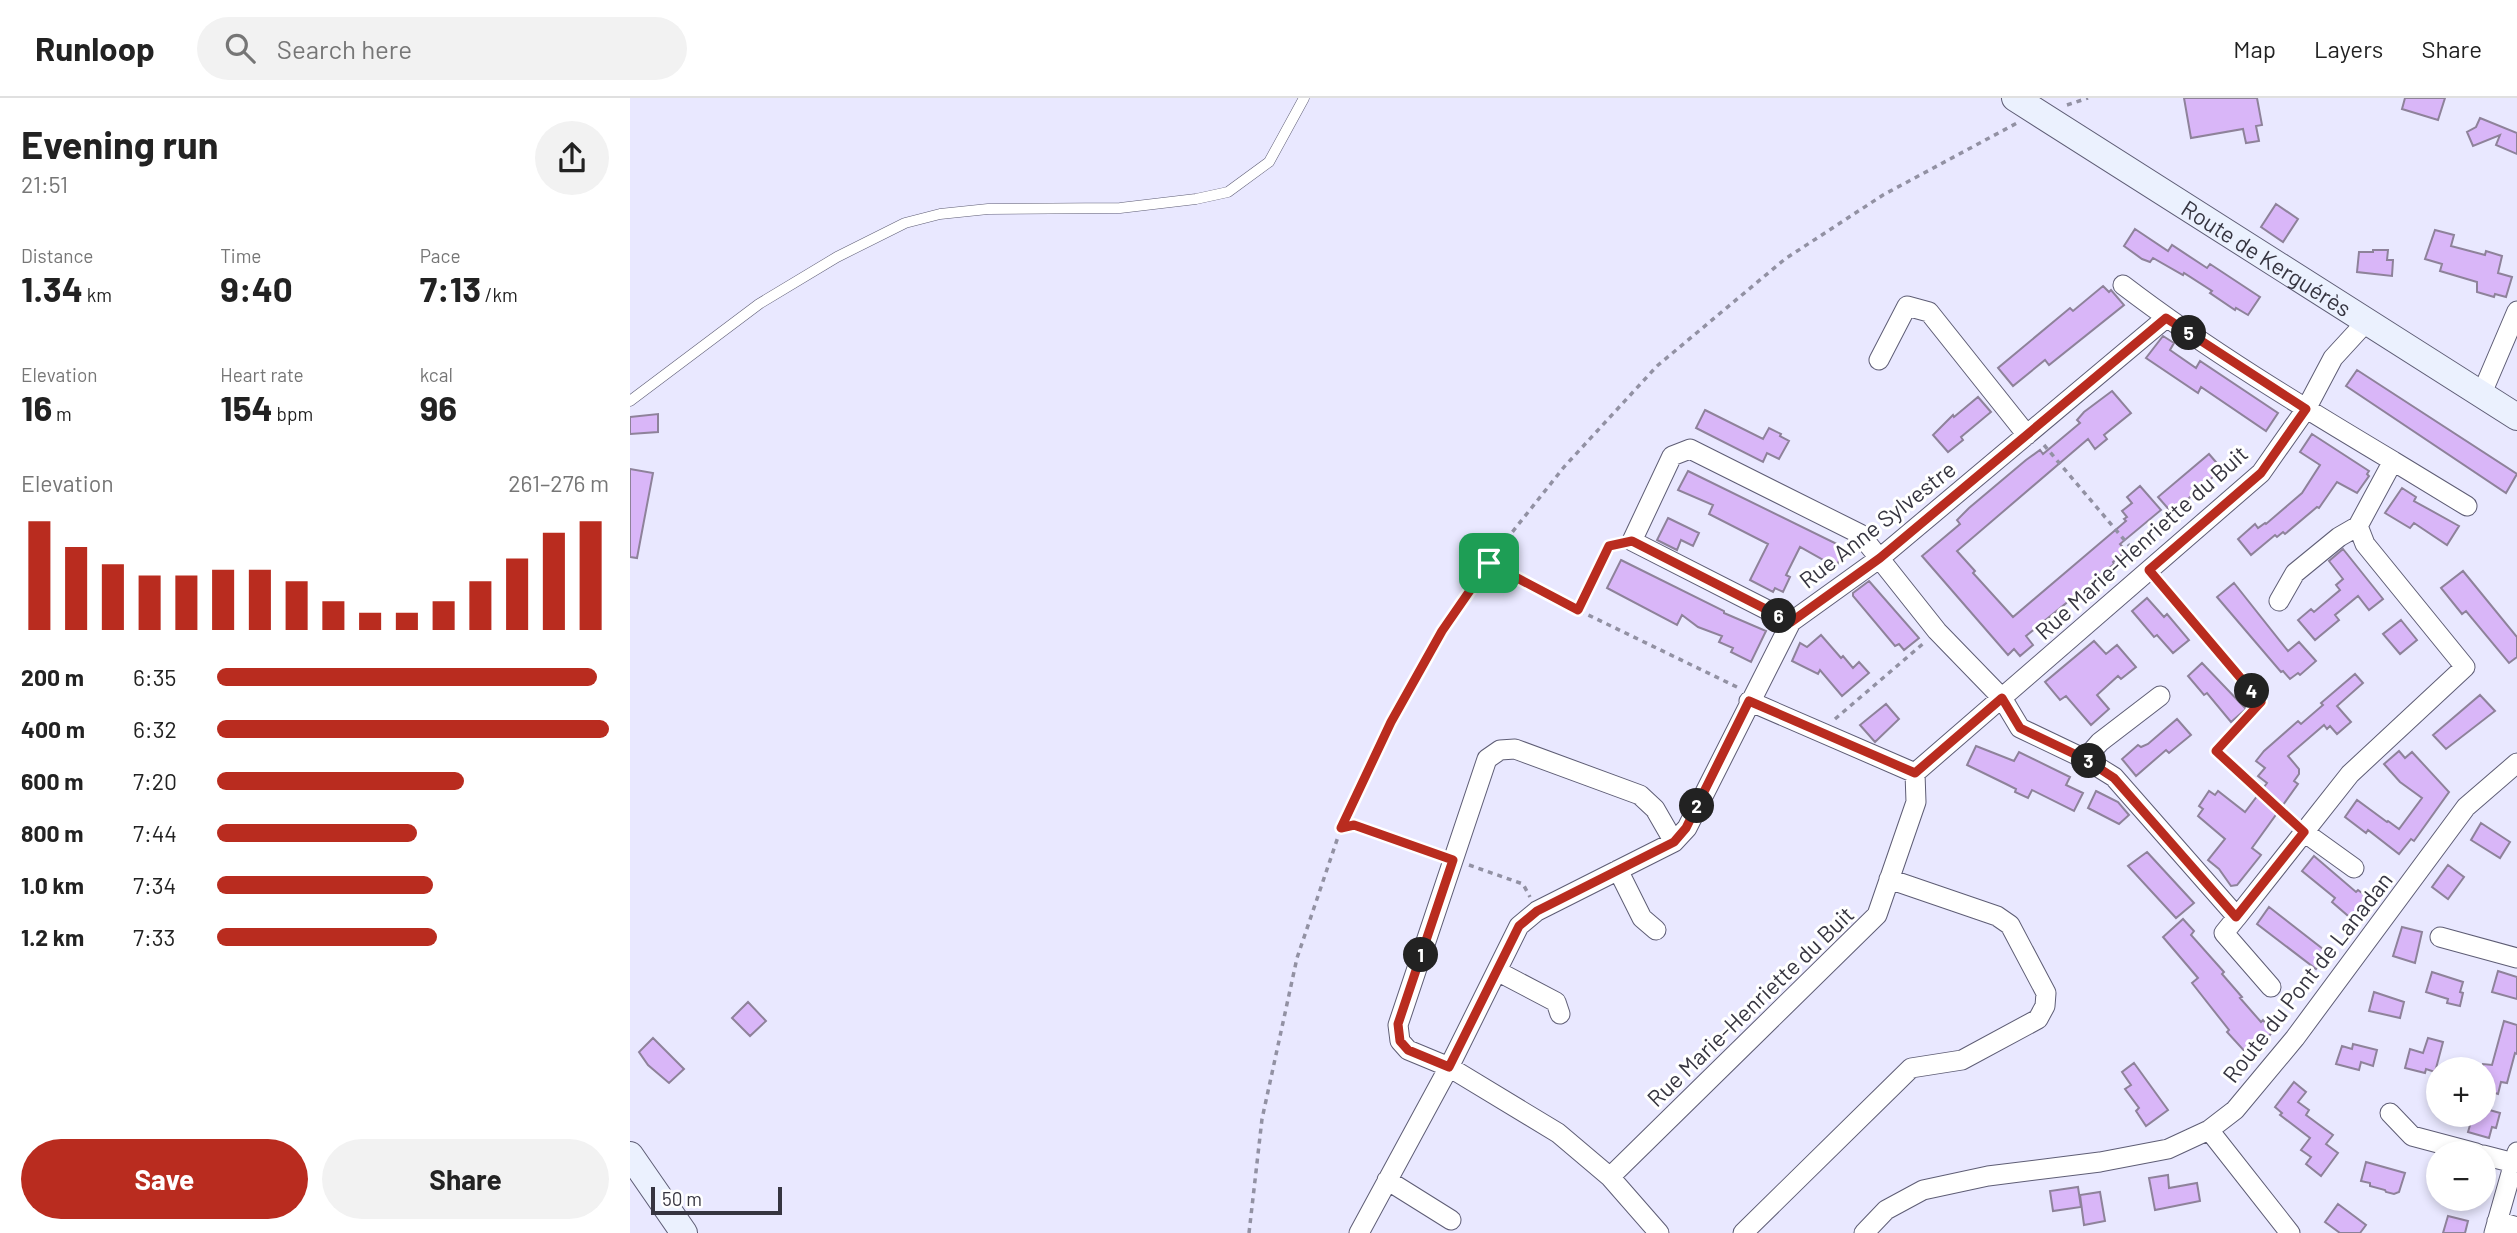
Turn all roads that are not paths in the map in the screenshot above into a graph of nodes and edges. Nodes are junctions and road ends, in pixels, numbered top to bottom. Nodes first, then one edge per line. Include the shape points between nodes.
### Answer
1 (1304, 98) edge
2 (2015, 98) edge
3 (2123, 285) dead end
4 (2517, 310) edge
5 (2166, 318) junction
6 (2367, 321) junction
7 (1879, 360) dead end
8 (2482, 393) junction
9 (630, 401) edge
10 (2306, 409) junction
11 (2517, 417) edge
12 (2027, 435) junction
13 (2393, 461) junction
14 (2467, 506) dead end
15 (2358, 526) junction
16 (1880, 558) junction
17 (2279, 601) dead end
18 (1791, 622) junction
19 (2160, 696) dead end
20 (1751, 698) junction
21 (2002, 698) junction
22 (2085, 759) junction
23 (2517, 763) edge
24 (1915, 773) junction
25 (2304, 832) junction
26 (1674, 842) junction
27 (2354, 868) dead end
28 (1618, 870) junction
29 (1889, 879) junction
30 (2236, 917) junction
31 (1656, 930) dead end
32 (2440, 937) dead end
33 (2517, 958) edge
34 (1497, 971) junction
35 (2271, 987) dead end
36 (1560, 1014) dead end
37 (1449, 1067) junction
38 (2390, 1112) dead end
39 (2210, 1130) junction
40 (2431, 1141) edge
41 (630, 1155) edge
42 (2496, 1156) edge
43 (2515, 1158) edge
44 (1611, 1177) junction
45 (1387, 1180) junction
46 (1451, 1220) dead end
47 (2495, 1227) edge
48 (2517, 1227) edge
49 (684, 1233) edge
50 (1359, 1233) edge
51 (1660, 1233) edge
52 (1743, 1233) edge
53 (1864, 1233) edge
54 (2290, 1233) edge

1 - 9 lane via 1269,162 1228,192 1120,208 988,209 905,223 760,304
2 - 6 street, Route de Kerguérès
3 - 5 street
4 - 8 street
5 - 10 street
5 - 12 street, Rue Anne Sylvestre
6 - 8 street, Route de Kerguérès
6 - 10 street, Rue Marie-Henriette du Buit via 2333,358
7 - 12 street via 1907,306 1930,312
8 - 11 street, Route de Kerguérès
10 - 13 street
10 - 21 street, Rue Marie-Henriette du Buit via 2261,473
12 - 16 street, Rue Anne Sylvestre
13 - 14 street
13 - 15 street
15 - 17 street via 2295,573
15 - 25 street via 2365,544 2465,667 2350,774
16 - 18 street, Rue Anne Sylvestre
16 - 18 street via 1860,534 1690,449 1672,456 1632,541
16 - 21 street via 1937,631
18 - 20 street, Rue Anne Sylvestre
19 - 22 street
20 - 24 street
20 - 26 street, Rue Anne Sylvestre via 1686,828
21 - 22 street via 2020,728
21 - 24 street, Rue Marie-Henriette du Buit
22 - 30 street via 2114,778
23 - 39 street, Route du Pont de Lanadan via 2466,807 2295,1038 2235,1110
24 - 29 street, Rue Marie-Henriette du Buit via 1916,802
25 - 27 street
25 - 30 street
26 - 28 street, Rue Anne Sylvestre
26 - 37 street via 1655,809 1640,795 1515,750 1500,750 1487,758 1398,1024 1400,1041 1408,1050
28 - 31 street via 1642,918
28 - 34 street, Rue Anne Sylvestre via 1537,911 1519,926
29 - 44 street, Rue Marie-Henriette du Buit via 1877,915
29 - 52 street via 1997,916 2010,925 2046,993 2045,1006 2038,1019 1962,1060 1911,1068
30 - 35 street via 2224,933
32 - 33 street
34 - 36 street via 1556,1002
34 - 37 street, Rue Anne Sylvestre
37 - 44 street via 1558,1133
37 - 45 street, Rue Anne Sylvestre
38 - 40 street via 2412,1136
39 - 53 street, Route du Pont de Lanadan via 2168,1149 1923,1190 1886,1210
39 - 54 street
41 - 49 street
42 - 43 street
43 - 47 street
44 - 51 street
45 - 46 street
45 - 50 street, Rue Anne Sylvestre
47 - 48 street

